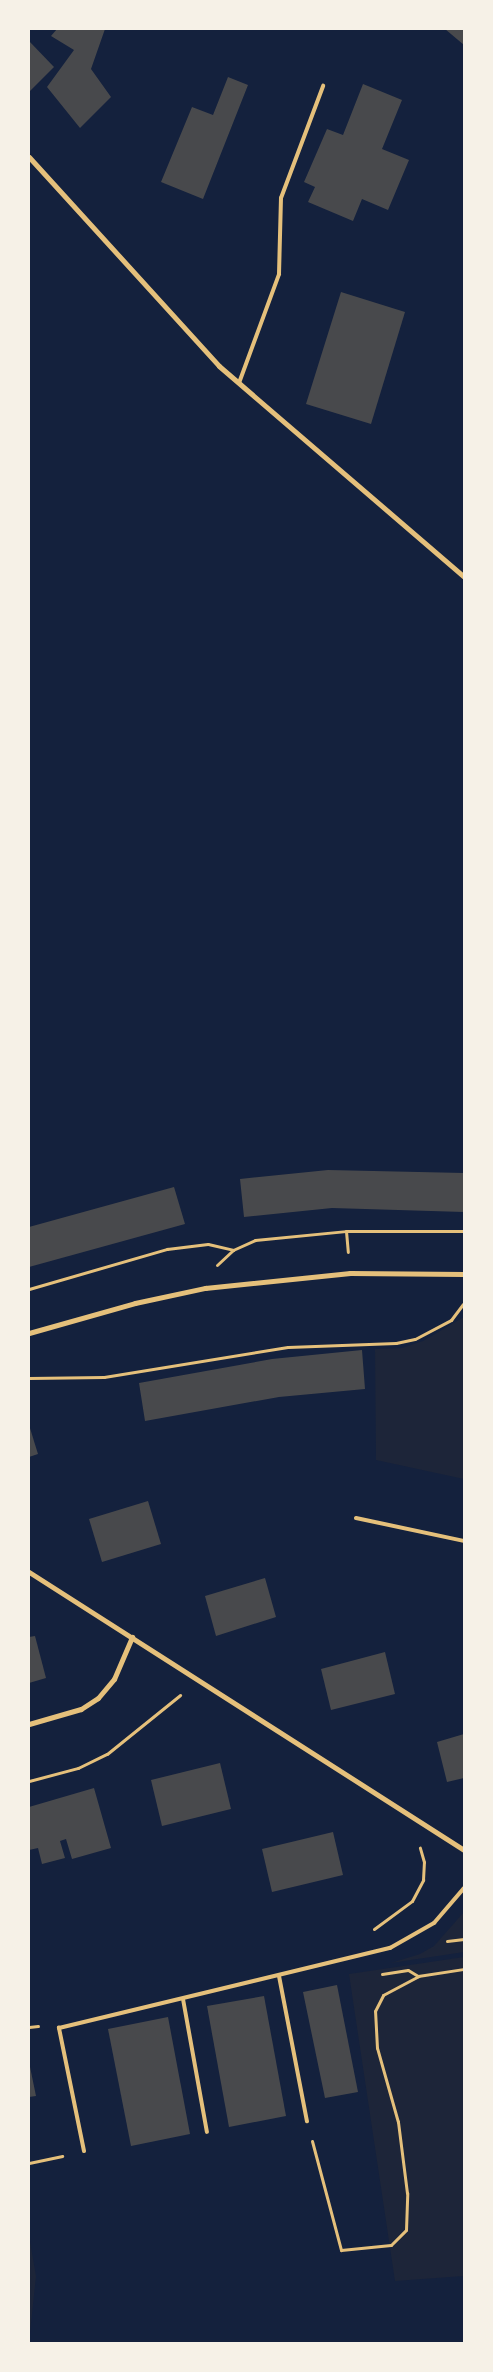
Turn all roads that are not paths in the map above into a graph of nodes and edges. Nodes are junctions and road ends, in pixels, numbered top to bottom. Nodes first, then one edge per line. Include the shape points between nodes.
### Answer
1 (322, 86) dead end
2 (29, 157) edge
3 (239, 383) junction
4 (464, 577) edge
5 (464, 1274) edge
6 (29, 1333) edge
7 (356, 1518) dead end
8 (464, 1541) edge
9 (29, 1572) edge
10 (132, 1637) junction
11 (29, 1724) edge
12 (464, 1850) edge
13 (464, 1888) edge
14 (279, 1976) junction
15 (183, 1999) junction
16 (307, 2121) road end
17 (207, 2132) dead end
18 (84, 2151) road end

1 - 3 lane via 281,198 279,274
2 - 3 street via 219,366
3 - 4 street
5 - 6 street via 350,1273 205,1288 98,1312
7 - 8 lane
9 - 10 street
10 - 11 street via 114,1679 98,1698 81,1709
10 - 12 street
13 - 14 lane via 434,1923 390,1948
14 - 15 lane
14 - 16 lane
15 - 17 lane
15 - 18 lane via 59,2028

